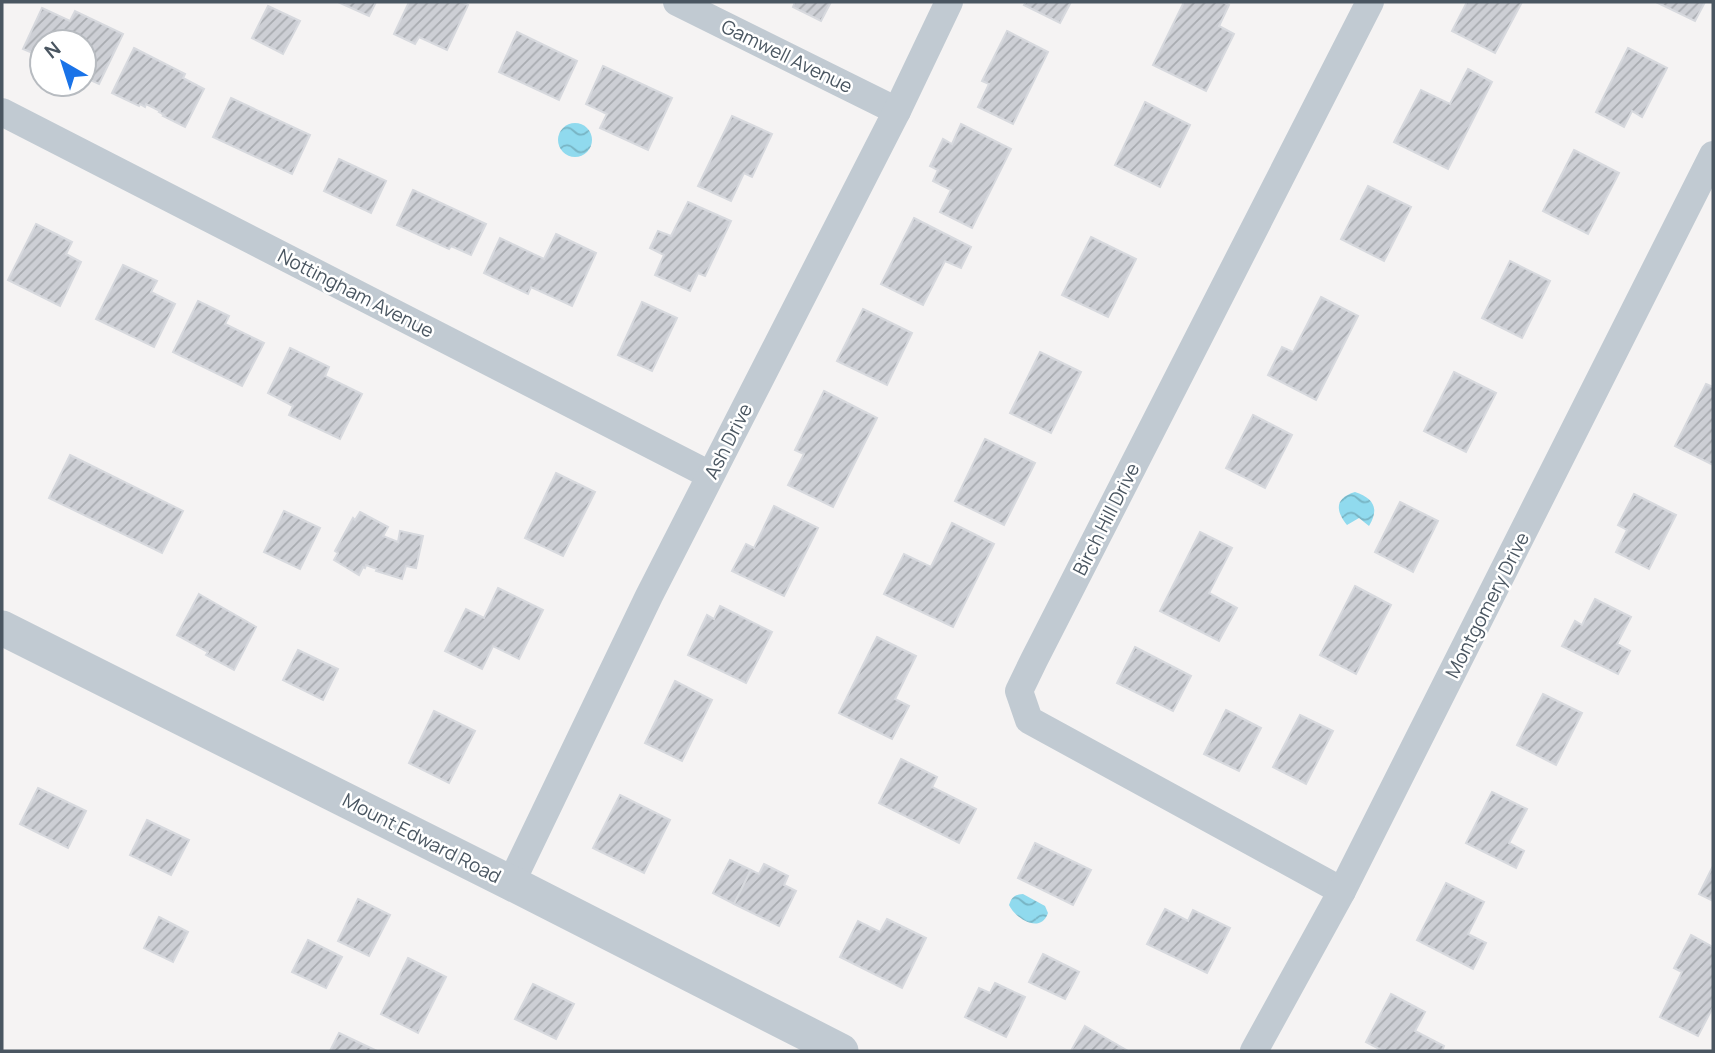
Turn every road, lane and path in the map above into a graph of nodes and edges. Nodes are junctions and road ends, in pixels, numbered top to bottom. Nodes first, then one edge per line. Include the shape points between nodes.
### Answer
1 (677, 2) edge
2 (949, 2) edge
3 (1370, 2) edge
4 (897, 111) junction
5 (2, 112) edge
6 (1713, 155) edge
7 (710, 475) junction
8 (2, 628) edge
9 (511, 883) junction
10 (1342, 891) junction
11 (841, 1051) edge
12 (1254, 1051) edge

1 - 4 street, Gamwell Avenue
2 - 4 street, Ash Drive
3 - 10 street, Birch Hill Drive via 1019,691 1029,720
4 - 7 street, Ash Drive
5 - 7 street, Nottingham Avenue
6 - 10 street, Montgomery Drive
7 - 9 street, Ash Drive
8 - 9 street, Mount Edward Road
9 - 11 street, Mount Edward Road
10 - 12 street, Montgomery Drive

